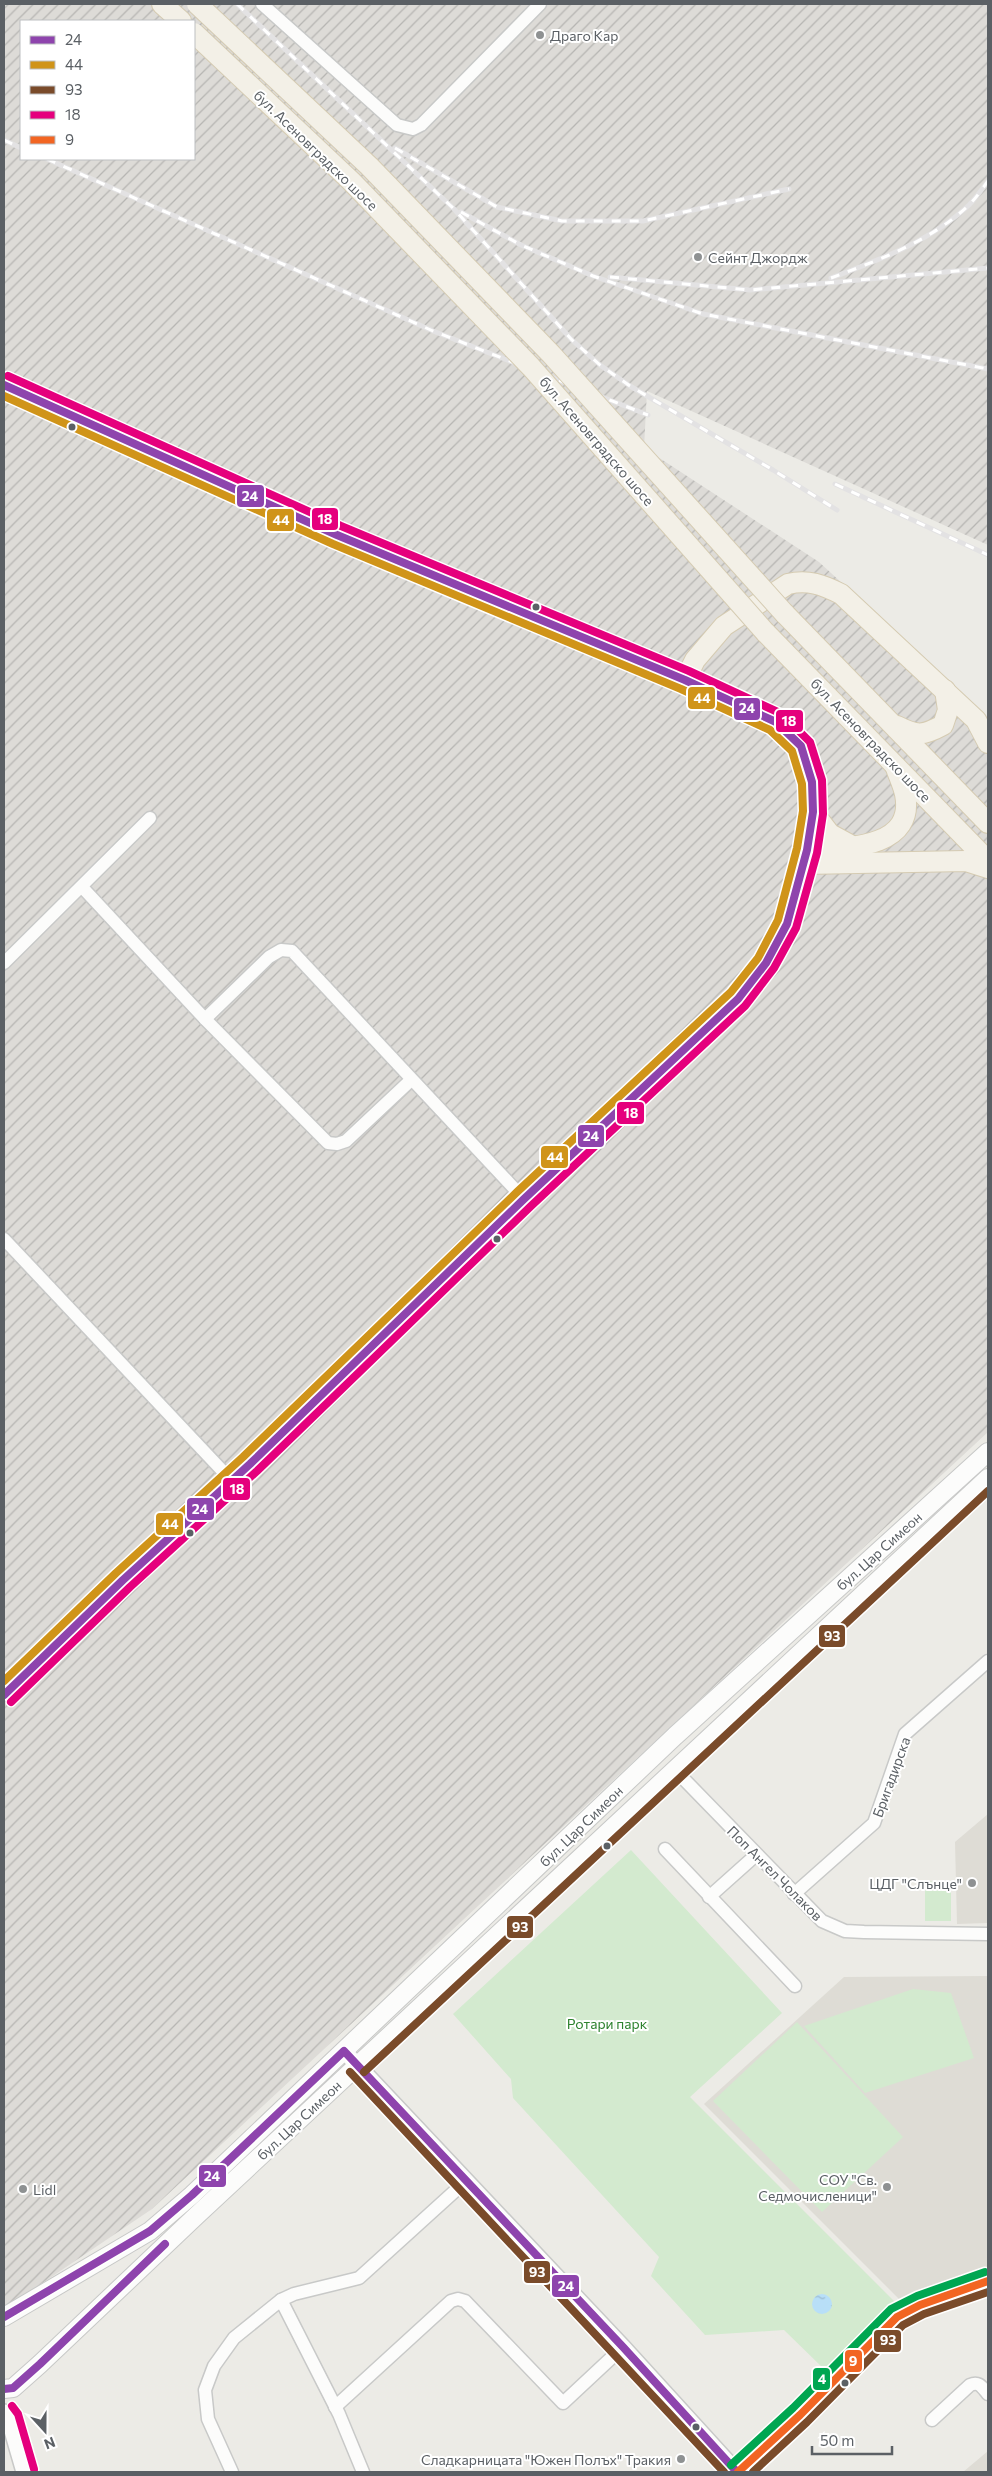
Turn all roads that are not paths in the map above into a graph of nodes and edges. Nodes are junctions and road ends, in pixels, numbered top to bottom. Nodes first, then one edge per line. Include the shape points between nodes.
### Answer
1 (162, 4) edge
2 (197, 4) edge
3 (262, 4) edge
4 (540, 4) edge
5 (180, 20) edge
6 (195, 34) edge
7 (4, 385) edge
8 (685, 680) junction
9 (945, 690) junction
10 (893, 724) junction
11 (988, 743) edge
12 (894, 762) junction
13 (813, 812) junction
14 (150, 818) dead end
15 (988, 823) edge
16 (854, 847) junction
17 (805, 857) junction
18 (988, 861) edge
19 (988, 868) edge
20 (82, 886) junction
21 (4, 963) edge
22 (205, 1018) junction
23 (411, 1080) junction
24 (524, 1199) junction
25 (4, 1239) edge
26 (988, 1452) edge
27 (988, 1478) edge
28 (232, 1481) junction
29 (988, 1661) edge
30 (4, 1695) edge
31 (674, 1769) junction
32 (665, 1849) dead end
33 (756, 1855) junction
34 (794, 1894) junction
35 (710, 1897) junction
36 (988, 1934) edge
37 (795, 1986) dead end
38 (344, 2052) junction
39 (358, 2065) junction
40 (466, 2181) junction
41 (988, 2282) edge
42 (281, 2300) junction
43 (4, 2318) edge
44 (623, 2347) junction
45 (4, 2389) edge
46 (988, 2394) edge
47 (335, 2407) junction
48 (4, 2412) edge
49 (932, 2420) dead end
50 (24, 2472) edge
51 (232, 2472) edge
52 (363, 2472) edge
53 (737, 2472) edge

1 - 5 main road
2 - 10 main road, бул. Асеновградско шосе, bridge via 369,166 537,340 784,613
3 - 4 street via 397,125 413,129 421,125
6 - 12 main road, бул. Асеновградско шосе, bridge via 351,181 531,367 765,632
7 - 8 street via 337,535
8 - 9 main road via 695,660 724,626 788,584 800,581 813,582 841,594
8 - 13 street via 776,722 801,746 812,782
9 - 10 main road via 948,710 943,725 914,735
9 - 11 main road via 976,720
10 - 15 main road, бул. Асеновградско шосе
12 - 16 main road via 905,796 903,821 892,834 869,845
12 - 18 main road, бул. Асеновградско шосе
13 - 16 main road via 830,834
13 - 17 street
14 - 20 street
16 - 17 main road
17 - 19 main road via 966,861
17 - 24 street via 787,924 766,963 738,999
20 - 21 street
20 - 22 street
22 - 23 street via 328,1143 346,1141
22 - 23 street via 270,957 281,950 292,952
23 - 24 street
24 - 28 street
25 - 28 street
26 - 38 main road, бул. Цар Симеон via 675,1736
27 - 31 main road, бул. Цар Симеон
28 - 30 street
29 - 34 street, Бригадирска via 905,1734 874,1823
31 - 33 street, Поп Ангел Чолаков
31 - 39 main road, бул. Цар Симеон
32 - 35 street
33 - 34 street, Поп Ангел Чолаков
33 - 35 street
34 - 36 street, Поп Ангел Чолаков via 822,1921 845,1931
35 - 37 street
38 - 39 street
38 - 43 main road, бул. Цар Симеон via 150,2231
39 - 40 street
39 - 45 main road, бул. Цар Симеон via 40,2364 13,2388
40 - 42 street via 359,2278
40 - 44 street
41 - 53 street via 920,2305 897,2318 800,2415
42 - 47 street
42 - 51 street via 234,2338 207,2380 208,2418
44 - 47 street via 563,2403 465,2301 458,2298 450,2301
44 - 53 street
46 - 49 street via 980,2385 970,2385
47 - 52 street
48 - 50 street

